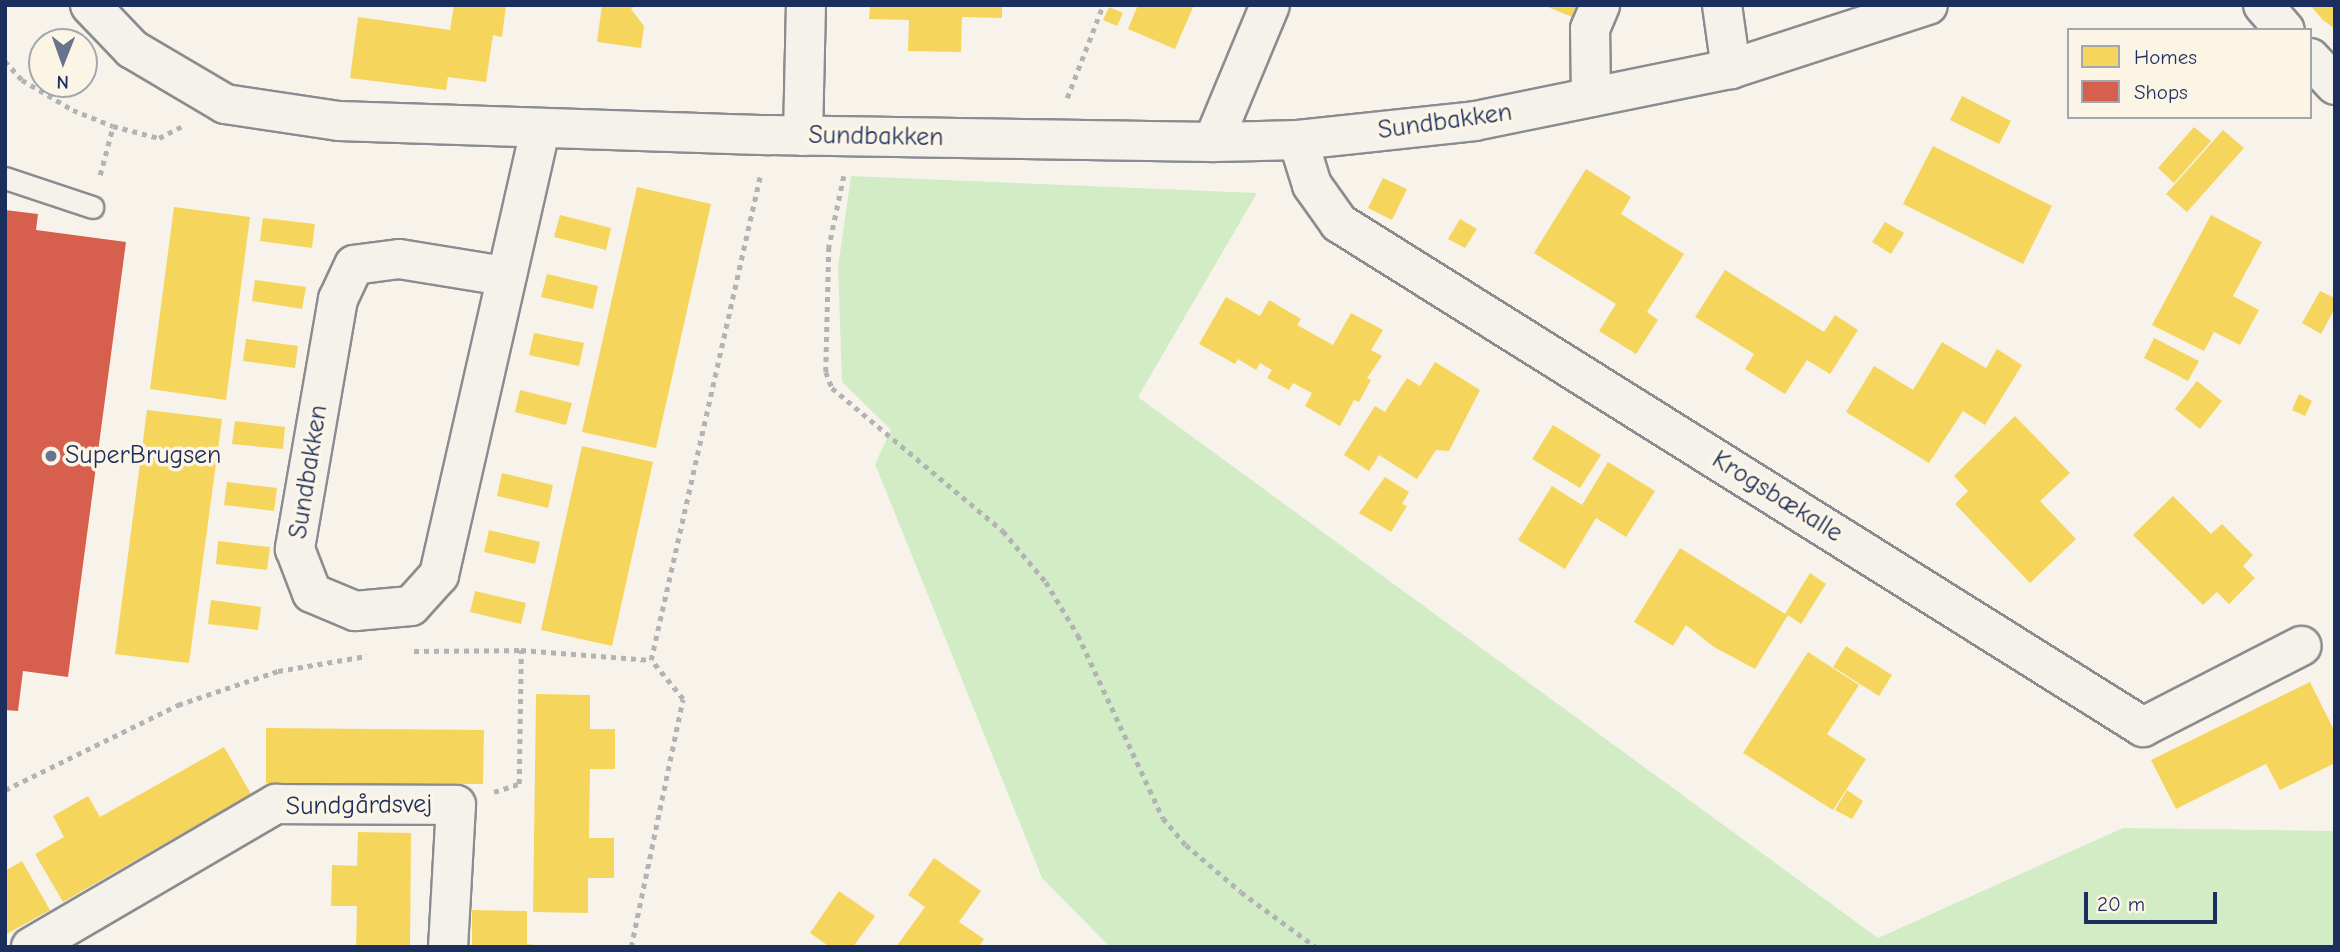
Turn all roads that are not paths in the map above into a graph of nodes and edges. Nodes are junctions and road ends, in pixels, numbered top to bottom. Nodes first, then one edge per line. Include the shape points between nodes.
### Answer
1 (90, 5) edge
2 (806, 5) edge
3 (1270, 5) edge
4 (1600, 5) edge
5 (1722, 5) edge
6 (1928, 5) edge
7 (2263, 5) edge
8 (1860, 15) edge
9 (2283, 28) edge
10 (2312, 60) edge
11 (1731, 69) junction
12 (2335, 85) edge
13 (1591, 97) junction
14 (540, 129) junction
15 (786, 135) junction
16 (1298, 140) junction
17 (1213, 142) junction
18 (5, 178) edge
19 (92, 207) road end
20 (504, 276) junction
21 (2301, 646) dead end
22 (31, 947) edge
23 (449, 947) edge

1 - 14 street, Sundbakken via 132,49 225,104 339,121
2 - 15 street
3 - 17 street
4 - 13 street via 1590,29
5 - 11 street
6 - 8 street, Sundbakken
7 - 9 street
8 - 11 street, Sundbakken
10 - 12 street
11 - 13 street, Sundbakken
13 - 16 street, Sundbakken via 1475,121
14 - 15 street, Sundbakken
14 - 20 street, Sundbakken
15 - 17 street, Sundbakken
16 - 17 street, Sundbakken
16 - 21 street, Krogsbækalle via 1312,184 1339,223 2143,727
18 - 19 lane
20 - 20 street, Sundbakken via 439,575 411,606 355,611 312,593 295,549 338,299 354,265 399,259
22 - 23 street, Sundgårdsvej via 276,804 456,805

